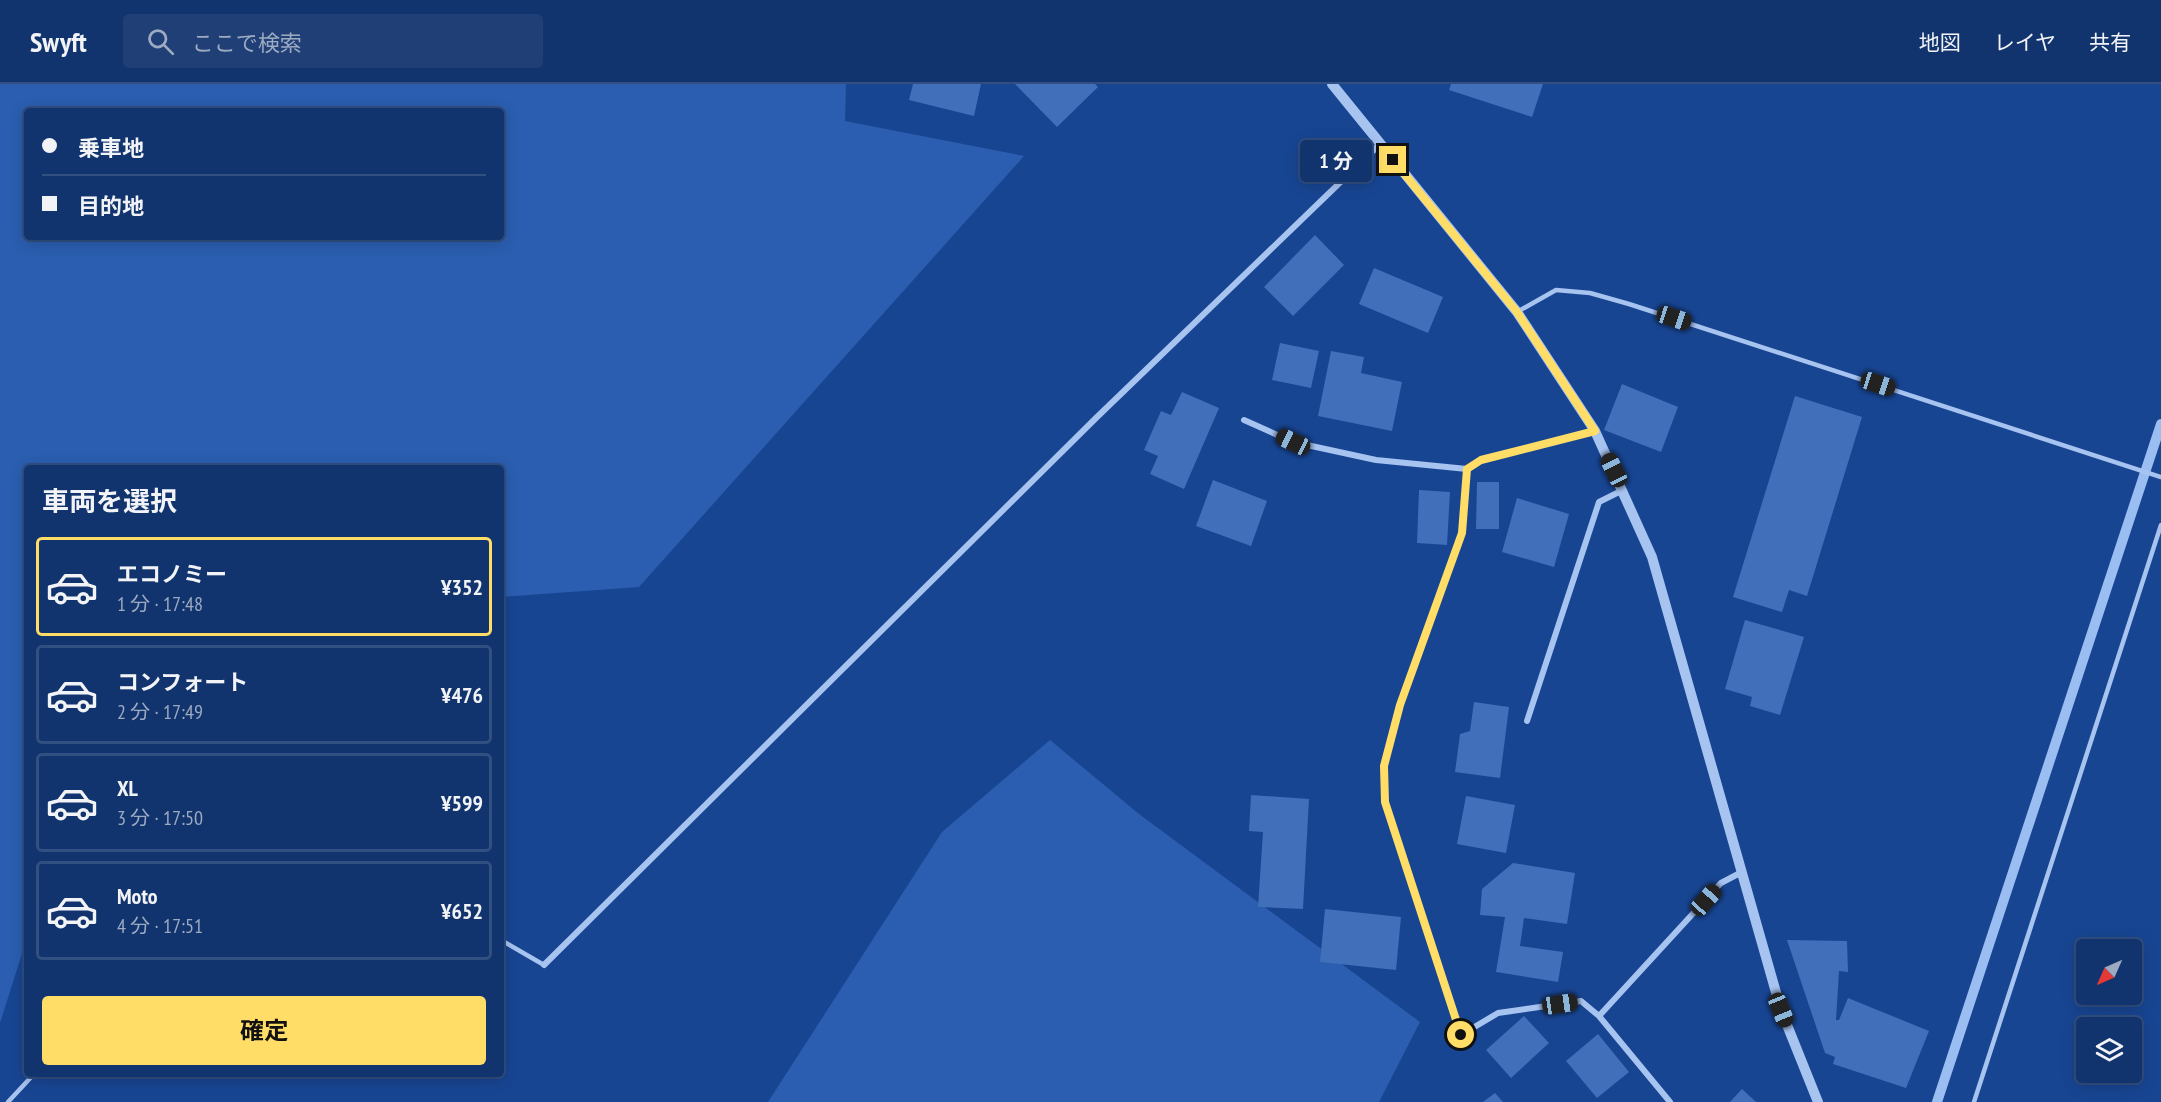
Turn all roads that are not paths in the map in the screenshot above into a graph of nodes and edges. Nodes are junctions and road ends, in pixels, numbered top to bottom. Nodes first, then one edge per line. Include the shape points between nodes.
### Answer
1 (1332, 84) edge
2 (1380, 144) junction
3 (1517, 312) junction
4 (1244, 420) dead end
5 (1595, 431) junction
6 (1467, 469) junction
7 (2161, 477) edge
8 (1623, 490) junction
9 (2161, 525) edge
10 (1527, 721) dead end
11 (1740, 873) junction
12 (504, 942) edge
13 (544, 965) joint
14 (1599, 1016) junction
15 (31, 1077) edge
16 (8, 1102) edge
17 (1670, 1102) edge
18 (1818, 1102) edge
19 (1974, 1102) edge

1 - 2 street
2 - 3 street
2 - 13 street via 1096,418
3 - 5 street
3 - 7 lane via 1556,291 1590,293
4 - 6 street via 1293,442 1376,460
5 - 6 street via 1481,460
5 - 8 street
6 - 14 street via 1462,533 1400,705 1384,766 1385,802 1461,1035 1498,1013 1581,1002
8 - 10 street via 1599,502
8 - 11 street via 1652,556 1704,731
9 - 19 lane
11 - 14 street via 1721,883
11 - 18 street via 1781,1010
12 - 13 lane
14 - 17 street
15 - 16 lane

